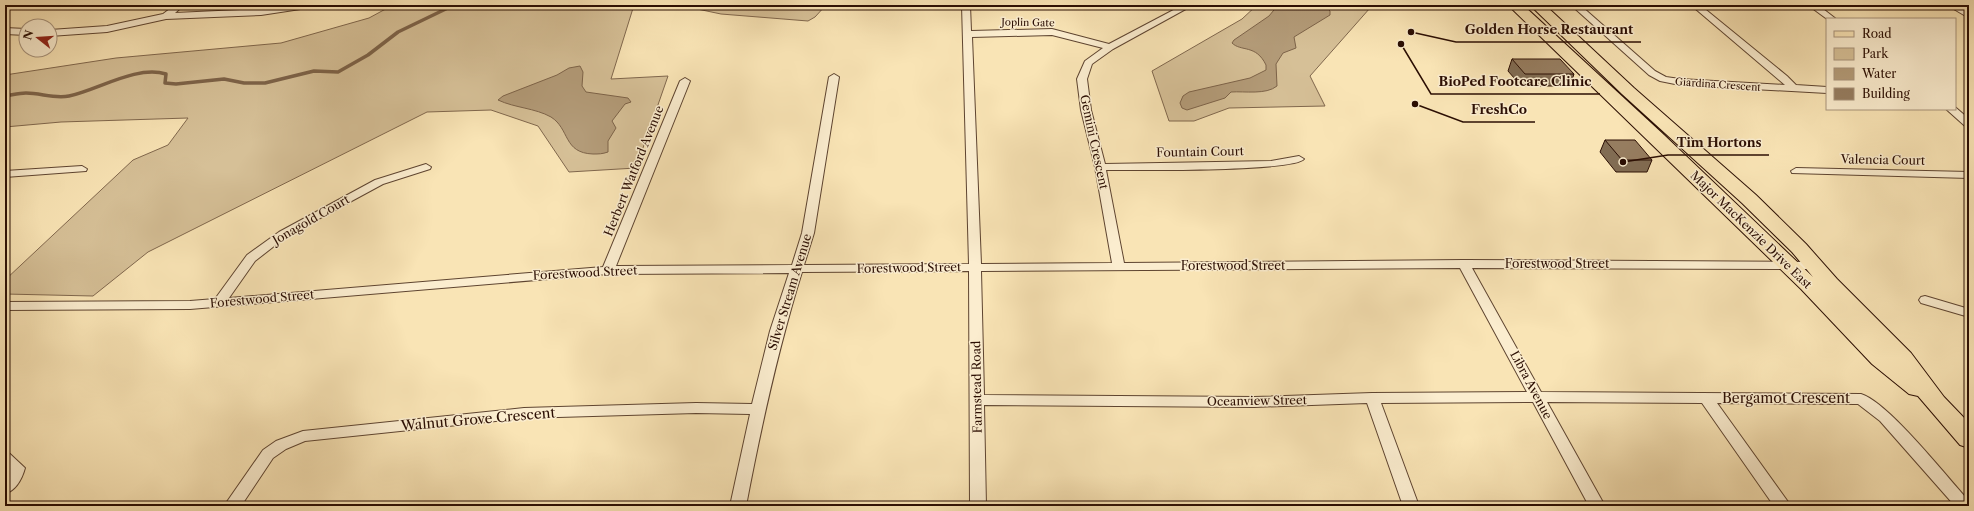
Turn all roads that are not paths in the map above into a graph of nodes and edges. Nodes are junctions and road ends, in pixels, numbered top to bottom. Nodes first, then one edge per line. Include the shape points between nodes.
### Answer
1 (180, 5) edge
2 (307, 5) edge
3 (966, 5) edge
4 (1189, 5) edge
5 (1515, 5) edge
6 (1537, 5) edge
7 (1575, 5) edge
8 (1695, 5) edge
9 (1812, 5) edge
10 (1951, 5) edge
11 (1969, 15) edge
12 (166, 16) junction
13 (1831, 18) edge
14 (5, 32) edge
15 (18, 32) edge
16 (58, 32) edge
17 (967, 34) junction
18 (1110, 47) junction
19 (1576, 62) junction
20 (1597, 62) junction
21 (834, 77) dead end
22 (685, 81) dead end
23 (1793, 88) junction
24 (1826, 90) edge
25 (1952, 110) edge
26 (1969, 124) edge
27 (1300, 158) dead end
28 (1100, 167) junction
29 (426, 168) dead end
30 (82, 169) dead end
31 (1796, 171) dead end
32 (5, 174) edge
33 (1969, 176) edge
34 (1464, 264) junction
35 (1786, 264) junction
36 (1815, 265) junction
37 (1119, 266) junction
38 (976, 267) junction
39 (608, 270) junction
40 (797, 270) junction
41 (1925, 300) dead end
42 (219, 302) junction
43 (5, 306) edge
44 (1969, 313) edge
45 (1537, 397) junction
46 (1372, 398) junction
47 (1706, 398) junction
48 (978, 400) junction
49 (1936, 403) junction
50 (758, 409) junction
51 (1969, 439) edge
52 (5, 458) edge
53 (5, 488) edge
54 (232, 506) edge
55 (738, 506) edge
56 (978, 506) edge
57 (1411, 506) edge
58 (1597, 506) edge
59 (1783, 506) edge
60 (1964, 506) edge

1 - 12 street
2 - 12 street via 261,12
3 - 17 street
4 - 18 street, Gemini Crescent
5 - 19 main road, Major MacKenzie Drive East
6 - 20 main road, Major MacKenzie Drive East
7 - 23 street, Giardina Crescent via 1652,73 1663,79
8 - 23 street, Giardina Crescent
9 - 13 street
10 - 11 street
12 - 16 street via 107,29
14 - 15 street
17 - 18 street, Joplin Gate via 1052,32
17 - 38 street
18 - 28 street, Gemini Crescent via 1088,63 1082,78 1086,110
19 - 20 main road
19 - 35 main road, Major MacKenzie Drive East
20 - 36 main road, Major MacKenzie Drive East via 1749,199
21 - 40 street, Silver Stream Avenue via 808,233
22 - 39 street, Herbert Watford Avenue
23 - 24 street, Giardina Crescent
25 - 26 street
27 - 28 street, Fountain Court via 1271,164
28 - 37 street, Gemini Crescent
29 - 42 street, Jonagold Court via 380,182 283,234 251,258
30 - 32 street
31 - 33 street, Valencia Court
34 - 35 street, Forestwood Street
34 - 37 street, Forestwood Street
34 - 45 street, Libra Avenue
35 - 36 street, Forestwood Street
35 - 49 main road, Major MacKenzie Drive East via 1880,359
36 - 49 main road, Major MacKenzie Drive East via 1830,284 1903,358
37 - 38 street, Forestwood Street
38 - 40 street, Forestwood Street
38 - 48 street, Farmstead Road
39 - 40 street, Forestwood Street
39 - 42 street, Forestwood Street
40 - 50 street, Silver Stream Avenue via 777,330
41 - 44 street
42 - 43 street, Forestwood Street via 183,305
45 - 46 street, Oceanview Street
45 - 47 street, Bergamot Crescent
45 - 58 street, Libra Avenue
46 - 48 street, Oceanview Street via 1254,402
46 - 57 street
47 - 59 street, Bergamot Crescent
47 - 60 street, Bergamot Crescent via 1861,399 1885,417
48 - 56 street, Farmstead Road
49 - 51 main road, Major MacKenzie Drive East
50 - 54 street, Walnut Grove Crescent via 696,408 524,413 302,436 268,454
50 - 55 street, Silver Stream Avenue
52 - 53 street via 17,468 15,476

